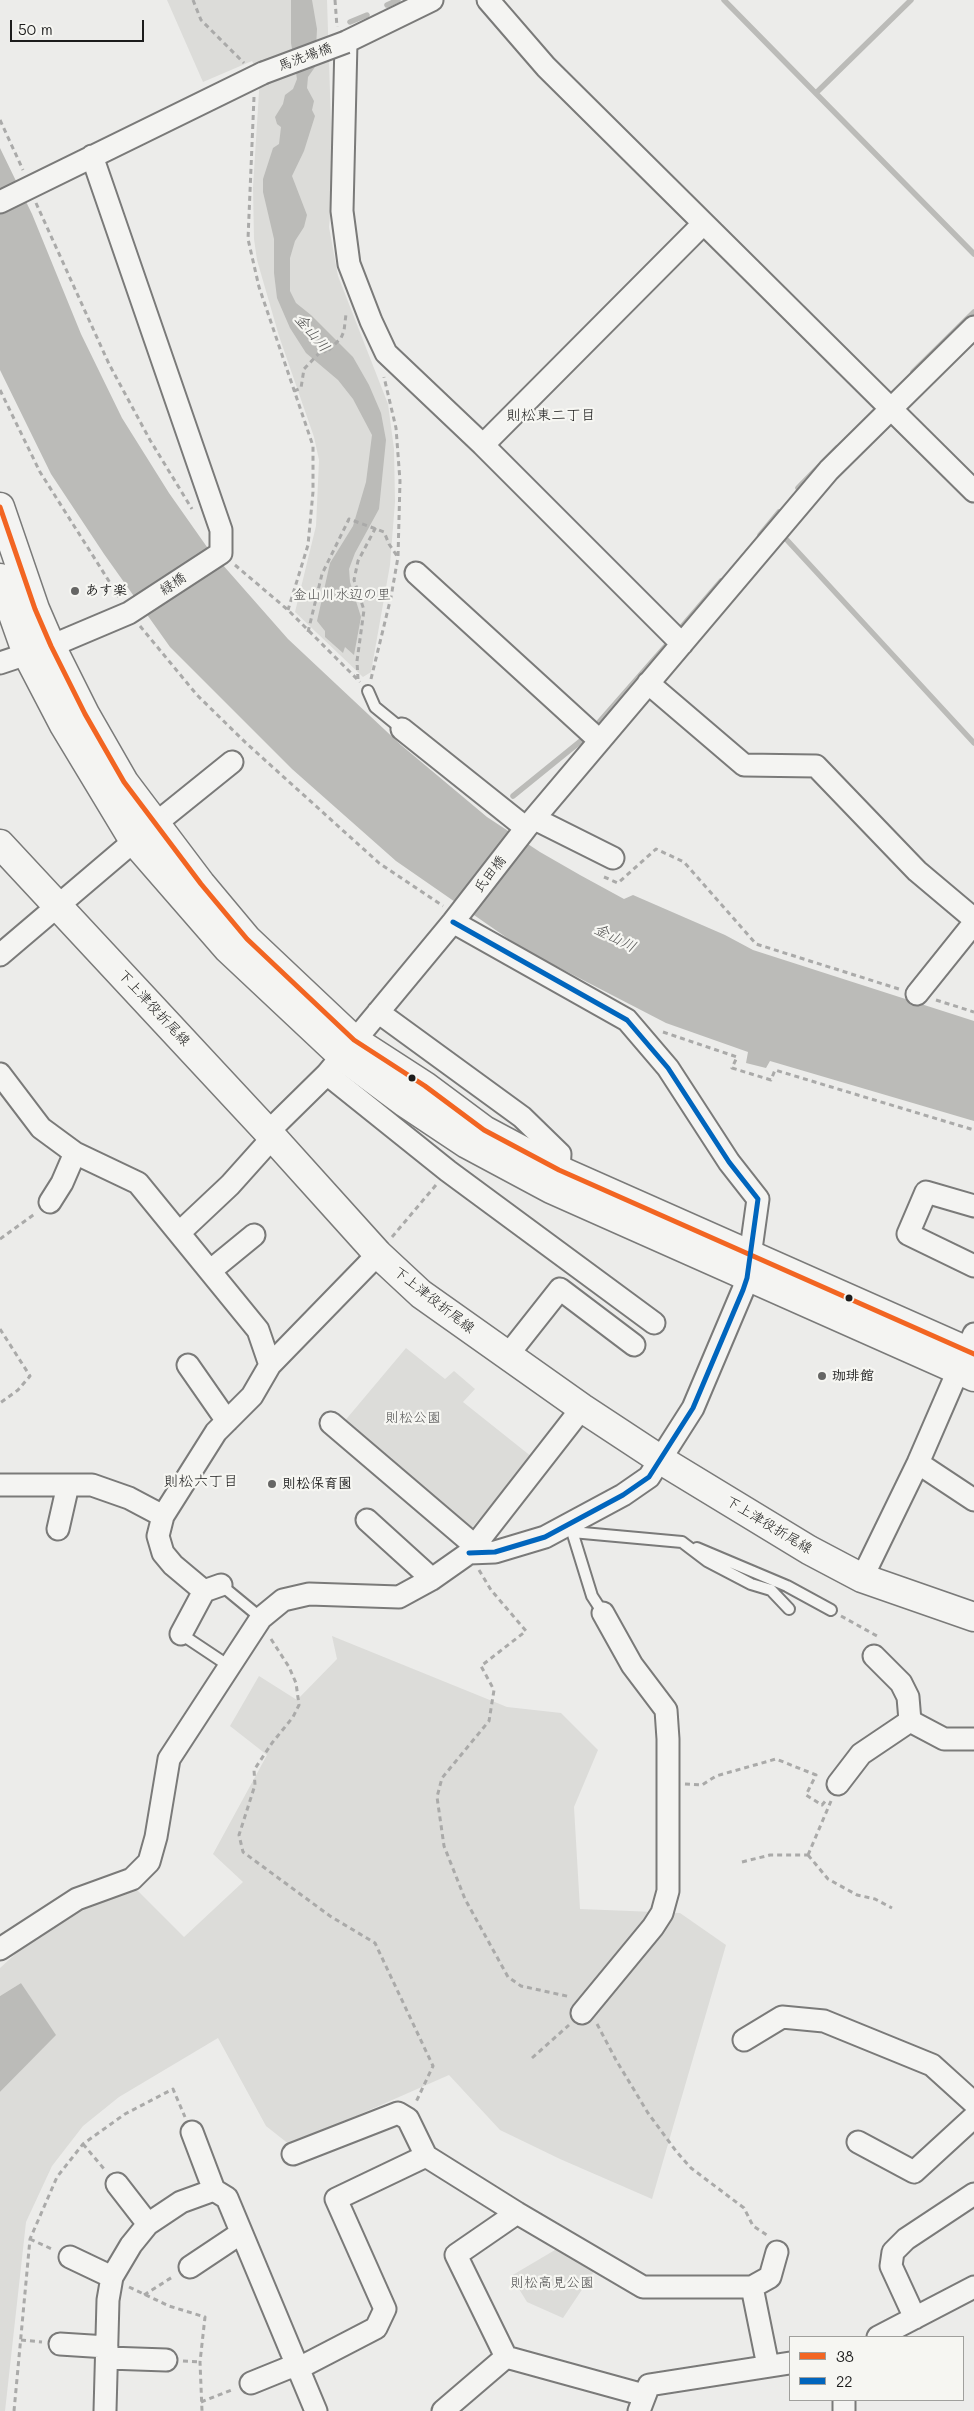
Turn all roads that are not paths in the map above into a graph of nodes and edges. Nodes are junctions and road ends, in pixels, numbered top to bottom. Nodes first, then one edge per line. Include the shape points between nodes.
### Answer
1 (432, 0) edge
2 (488, 0) edge
3 (346, 42) junction
4 (92, 156) junction
5 (0, 202) edge
6 (703, 224) junction
7 (974, 327) edge
8 (883, 402) junction
9 (482, 445) junction
10 (974, 491) edge
11 (0, 507) edge
12 (416, 573) dead end
13 (0, 578) edge
14 (682, 644) junction
15 (39, 650) junction
16 (0, 663) edge
17 (648, 683) junction
18 (368, 691) road end
19 (402, 729) joint
20 (599, 740) junction
21 (232, 762) dead end
22 (528, 826) junction
23 (144, 833) junction
24 (0, 844) edge
25 (607, 867) road end
26 (59, 906) junction
27 (455, 918) junction
28 (974, 921) edge
29 (0, 955) edge
30 (917, 994) road end
31 (378, 1012) junction
32 (341, 1057) junction
33 (0, 1074) edge
34 (270, 1134) junction
35 (479, 1150) junction
36 (75, 1153) junction
37 (559, 1170) junction
38 (455, 1176) junction
39 (50, 1202) road end
40 (974, 1206) edge
41 (179, 1233) junction
42 (254, 1235) dead end
43 (385, 1246) junction
44 (749, 1266) junction
45 (974, 1266) edge
46 (210, 1271) junction
47 (654, 1323) dead end
48 (634, 1345) dead end
49 (507, 1356) junction
50 (969, 1357) edge
51 (188, 1365) dead end
52 (270, 1365) junction
53 (582, 1408) junction
54 (227, 1421) junction
55 (332, 1423) dead end
56 (661, 1460) junction
57 (918, 1463) junction
58 (0, 1485) edge
59 (68, 1485) junction
60 (974, 1500) edge
61 (163, 1516) junction
62 (367, 1520) dead end
63 (571, 1528) junction
64 (58, 1530) dead end
65 (682, 1542) junction
66 (472, 1549) junction
67 (862, 1578) junction
68 (432, 1579) junction
69 (212, 1588) junction
70 (789, 1608) dead end
71 (831, 1610) road end
72 (603, 1613) joint
73 (974, 1617) edge
74 (261, 1618) junction
75 (181, 1634) joint
76 (874, 1656) road end
77 (229, 1666) junction
78 (910, 1721) junction
79 (974, 1739) edge
80 (838, 1784) road end
81 (0, 1950) edge
82 (587, 2007) road end
83 (744, 2040) dead end
84 (974, 2104) edge
85 (974, 2118) edge
86 (192, 2132) road end
87 (858, 2142) dead end
88 (293, 2154) dead end
89 (426, 2156) junction
90 (117, 2184) road end
91 (214, 2190) junction
92 (974, 2194) edge
93 (517, 2213) junction
94 (148, 2224) junction
95 (241, 2233) junction
96 (778, 2252) road end
97 (70, 2257) road end
98 (190, 2267) road end
99 (112, 2277) junction
100 (752, 2287) junction
101 (974, 2287) edge
102 (914, 2318) junction
103 (880, 2336) edge
104 (60, 2344) dead end
105 (108, 2353) junction
106 (506, 2357) junction
107 (166, 2360) dead end
108 (789, 2363) edge
109 (768, 2366) junction
110 (299, 2368) junction
111 (251, 2383) dead end
112 (641, 2403) edge
113 (449, 2410) edge
114 (105, 2411) edge
115 (316, 2411) edge

1 - 3 street, 馬洗場橋
2 - 6 street via 546,67
3 - 4 street, 馬洗場橋, bridge via 259,74
3 - 9 street via 342,210 349,264 386,353
4 - 5 street, 馬洗場橋
4 - 15 street, 緑橋 via 222,530 219,554 129,613
6 - 8 street
6 - 9 street
7 - 8 street, 氏田橋
8 - 10 street
8 - 14 street, 氏田橋
9 - 14 street
11 - 15 street via 35,609
12 - 20 street
13 - 15 street
14 - 17 street, 氏田橋
15 - 16 street, 緑橋
15 - 23 street via 85,714 124,782
17 - 20 street, 氏田橋
17 - 28 street via 744,764 816,766 918,871
18 - 19 lane via 375,707
19 - 22 street
20 - 22 street, 氏田橋
21 - 23 street
22 - 25 street
22 - 27 street, 氏田橋
23 - 26 street
23 - 32 street via 201,884
24 - 26 street, 下上津役折尾線
26 - 29 street
26 - 34 street, 下上津役折尾線
27 - 31 street, 氏田橋
27 - 44 street via 627,1020 668,1068 729,1162 758,1199
28 - 30 street
31 - 32 street, 氏田橋
31 - 37 street via 522,1117 560,1154
32 - 34 street, 氏田橋
32 - 35 street
32 - 37 street via 425,1086 484,1130
32 - 38 street
33 - 36 street via 41,1128
34 - 41 street, 氏田橋 via 230,1186
34 - 43 street, 下上津役折尾線
35 - 38 street
35 - 44 street via 551,1189
36 - 39 street
36 - 41 street via 138,1183
37 - 44 street
38 - 47 street
40 - 45 street via 926,1192 908,1234
41 - 46 street
42 - 46 street
43 - 49 street, 下上津役折尾線 via 421,1294
43 - 52 street
44 - 50 street
44 - 56 street via 693,1408
46 - 52 street via 258,1330
48 - 49 street via 560,1289
49 - 53 street, 下上津役折尾線
50 - 57 street
51 - 54 street
52 - 54 street via 252,1396
53 - 56 street, 下上津役折尾線
53 - 66 street
54 - 61 street via 216,1432
55 - 66 street
56 - 63 street via 649,1477
56 - 67 street, 下上津役折尾線 via 809,1550
57 - 60 street
57 - 67 street
58 - 59 street
59 - 61 street via 92,1485 129,1498
59 - 64 street
61 - 69 street via 158,1536 163,1553 173,1565
62 - 68 street
63 - 65 lane
63 - 66 street via 495,1552
63 - 72 lane via 592,1596
65 - 70 lane via 707,1561 751,1584 771,1590
65 - 71 lane via 787,1586
66 - 68 street
67 - 73 street, 下上津役折尾線
68 - 74 street via 399,1597 309,1594 283,1600
69 - 74 lane
69 - 75 street
72 - 82 street via 632,1665 666,1710 668,1891 662,1913 653,1928
74 - 77 street
75 - 77 lane
76 - 78 street via 901,1683 908,1697
77 - 81 street via 169,1759 149,1862 132,1879 77,1899
78 - 79 street via 944,1739
78 - 80 street via 860,1754
83 - 84 street via 782,2017 824,2021 932,2065
85 - 87 street via 914,2172
86 - 91 street
88 - 89 street via 398,2113 408,2119
89 - 93 street
89 - 110 street via 336,2199 385,2309 376,2328
90 - 94 street
91 - 94 street via 181,2202
91 - 95 street via 227,2198
92 - 102 street via 906,2239 893,2252 891,2266
93 - 100 street via 642,2287
93 - 106 street via 456,2255
94 - 99 street
95 - 98 street
95 - 110 street
96 - 100 street via 770,2277
97 - 99 street
99 - 105 street via 108,2300
100 - 109 street
101 - 102 street
102 - 103 street
104 - 105 street
105 - 107 street
105 - 114 street
106 - 112 street
106 - 113 street
108 - 109 street
109 - 112 street via 650,2385
110 - 111 street via 288,2368
110 - 115 street

